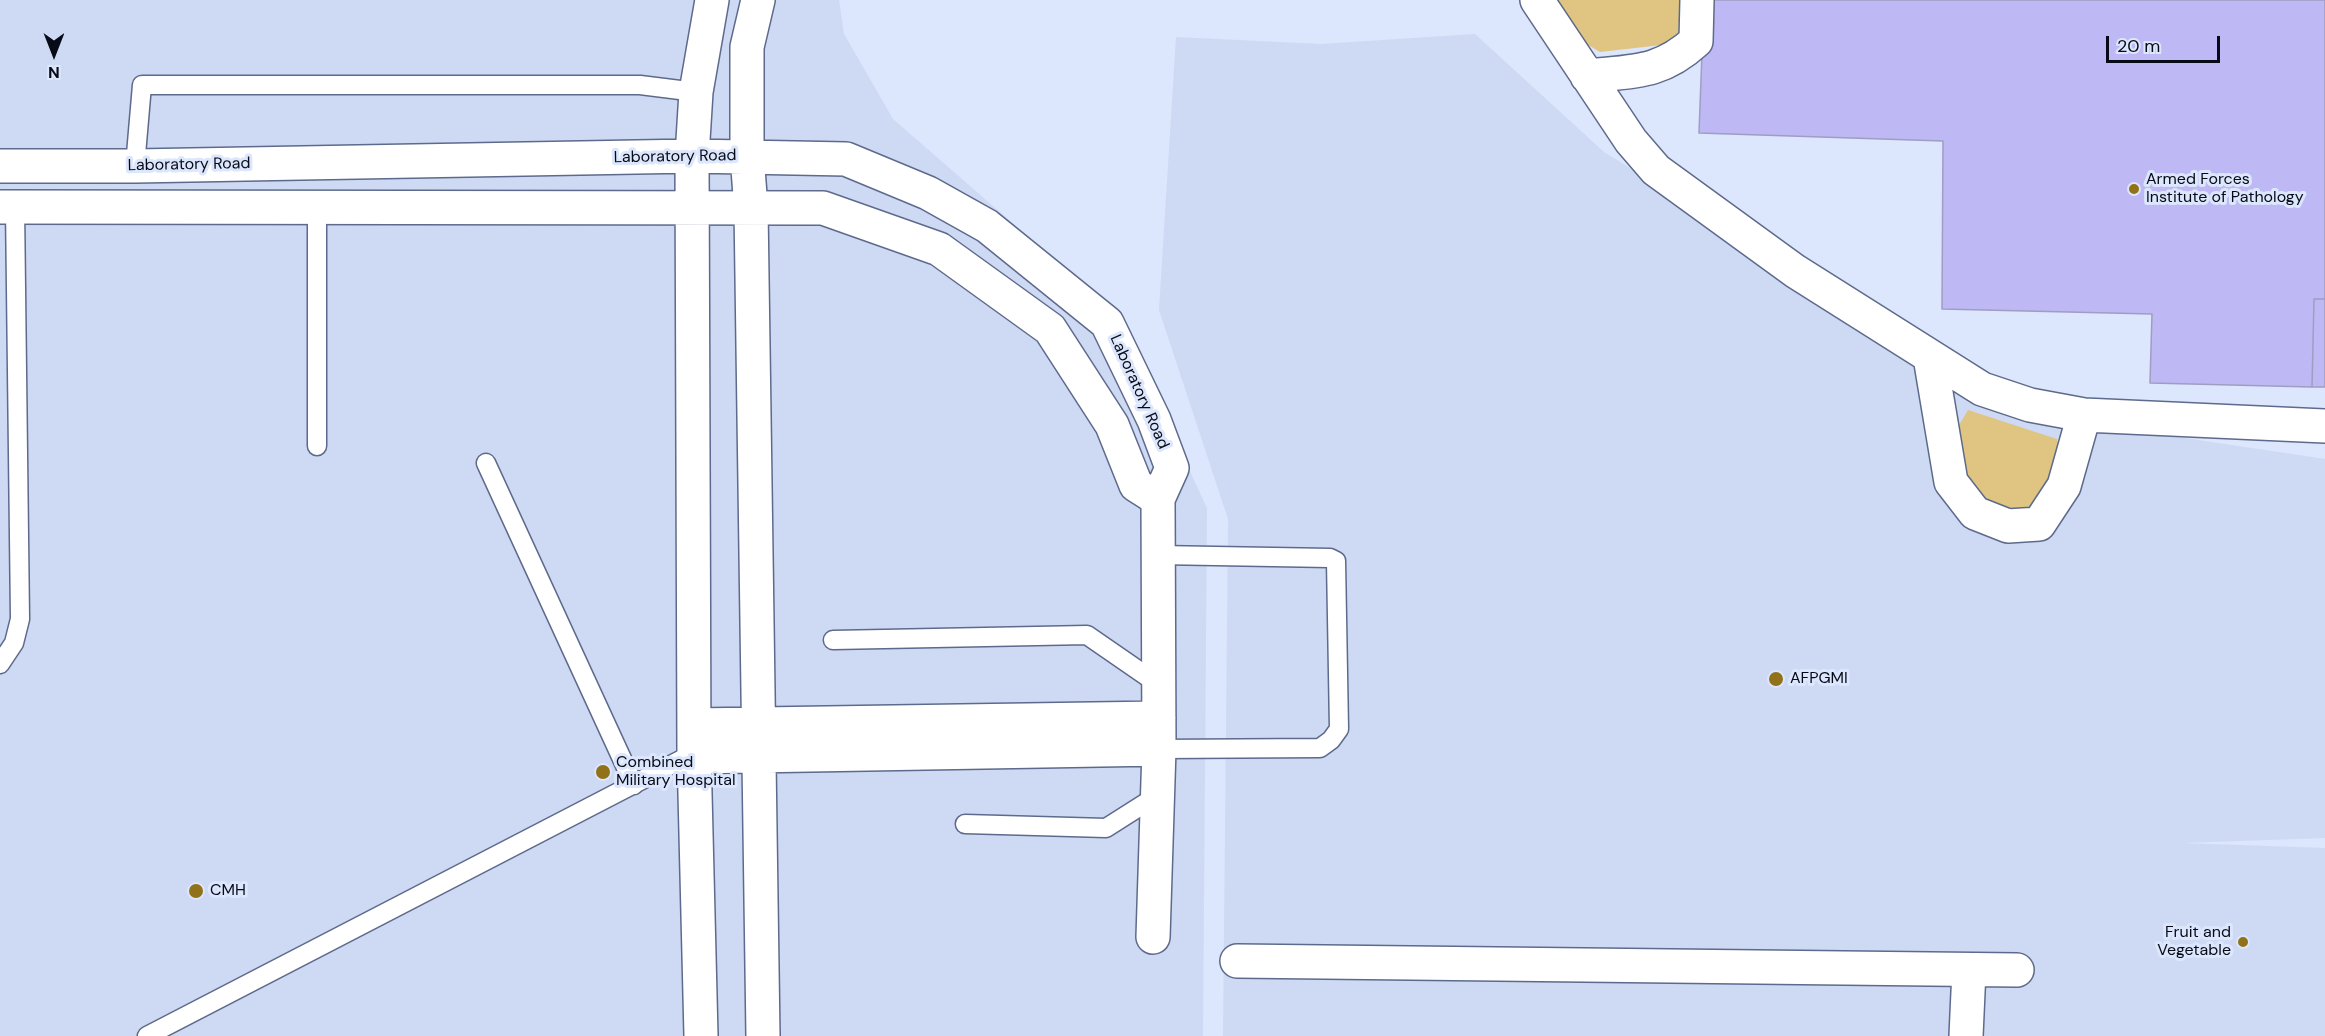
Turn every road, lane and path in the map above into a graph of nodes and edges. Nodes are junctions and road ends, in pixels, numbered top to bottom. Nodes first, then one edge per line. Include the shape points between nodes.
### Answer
1 (712, 0) edge
2 (758, 0) edge
3 (1537, 0) edge
4 (1697, 0) edge
5 (1587, 76) junction
6 (696, 92) junction
7 (692, 156) junction
8 (747, 156) junction
9 (0, 166) edge
10 (135, 166) junction
11 (7, 206) edge
12 (694, 206) junction
13 (317, 208) junction
14 (751, 208) junction
15 (1930, 357) junction
16 (2084, 415) junction
17 (2325, 426) edge
18 (317, 446) dead end
19 (486, 463) dead end
20 (1158, 499) junction
21 (1158, 555) junction
22 (833, 640) dead end
23 (0, 664) edge
24 (1158, 684) junction
25 (1159, 734) junction
26 (758, 740) junction
27 (694, 745) junction
28 (634, 785) junction
29 (1158, 795) junction
30 (965, 824) dead end
31 (1153, 937) dead end
32 (1237, 962) dead end
33 (1969, 970) junction
34 (2017, 970) dead end
35 (147, 1036) edge
36 (701, 1036) edge
37 (763, 1036) edge
38 (1966, 1036) edge

1 - 6 street
2 - 8 street via 747,47
3 - 5 street
4 - 5 street via 1696,41 1678,57 1653,69
5 - 15 street via 1656,170 1795,271
6 - 7 street
6 - 10 lane via 640,85 142,85
7 - 8 street, Laboratory Road
7 - 10 street, Laboratory Road
7 - 12 street
8 - 14 street
8 - 20 street, Laboratory Road via 846,159 928,193 987,226 1107,323 1154,420 1172,468
9 - 10 street, Laboratory Road
11 - 13 street
11 - 23 lane via 20,619 14,643
12 - 13 street
12 - 14 street
12 - 27 street
13 - 18 lane
14 - 20 street via 823,208 939,249 1050,329 1112,425 1136,485
14 - 26 street
15 - 16 street via 1982,389 2030,405
15 - 16 street via 1951,482 1975,513 2008,526 2039,524 2064,486
16 - 17 street
19 - 28 lane
20 - 21 street, Laboratory Road
21 - 24 street, Laboratory Road
21 - 25 lane via 1336,561 1339,729 1320,748
22 - 24 lane via 1087,635
24 - 25 street, Laboratory Road
25 - 26 street
25 - 29 street, Laboratory Road
26 - 27 street
26 - 37 street
27 - 28 lane
27 - 36 street
28 - 35 lane
29 - 30 lane via 1106,828
29 - 31 street, Laboratory Road
32 - 33 street
33 - 34 street
33 - 38 street

